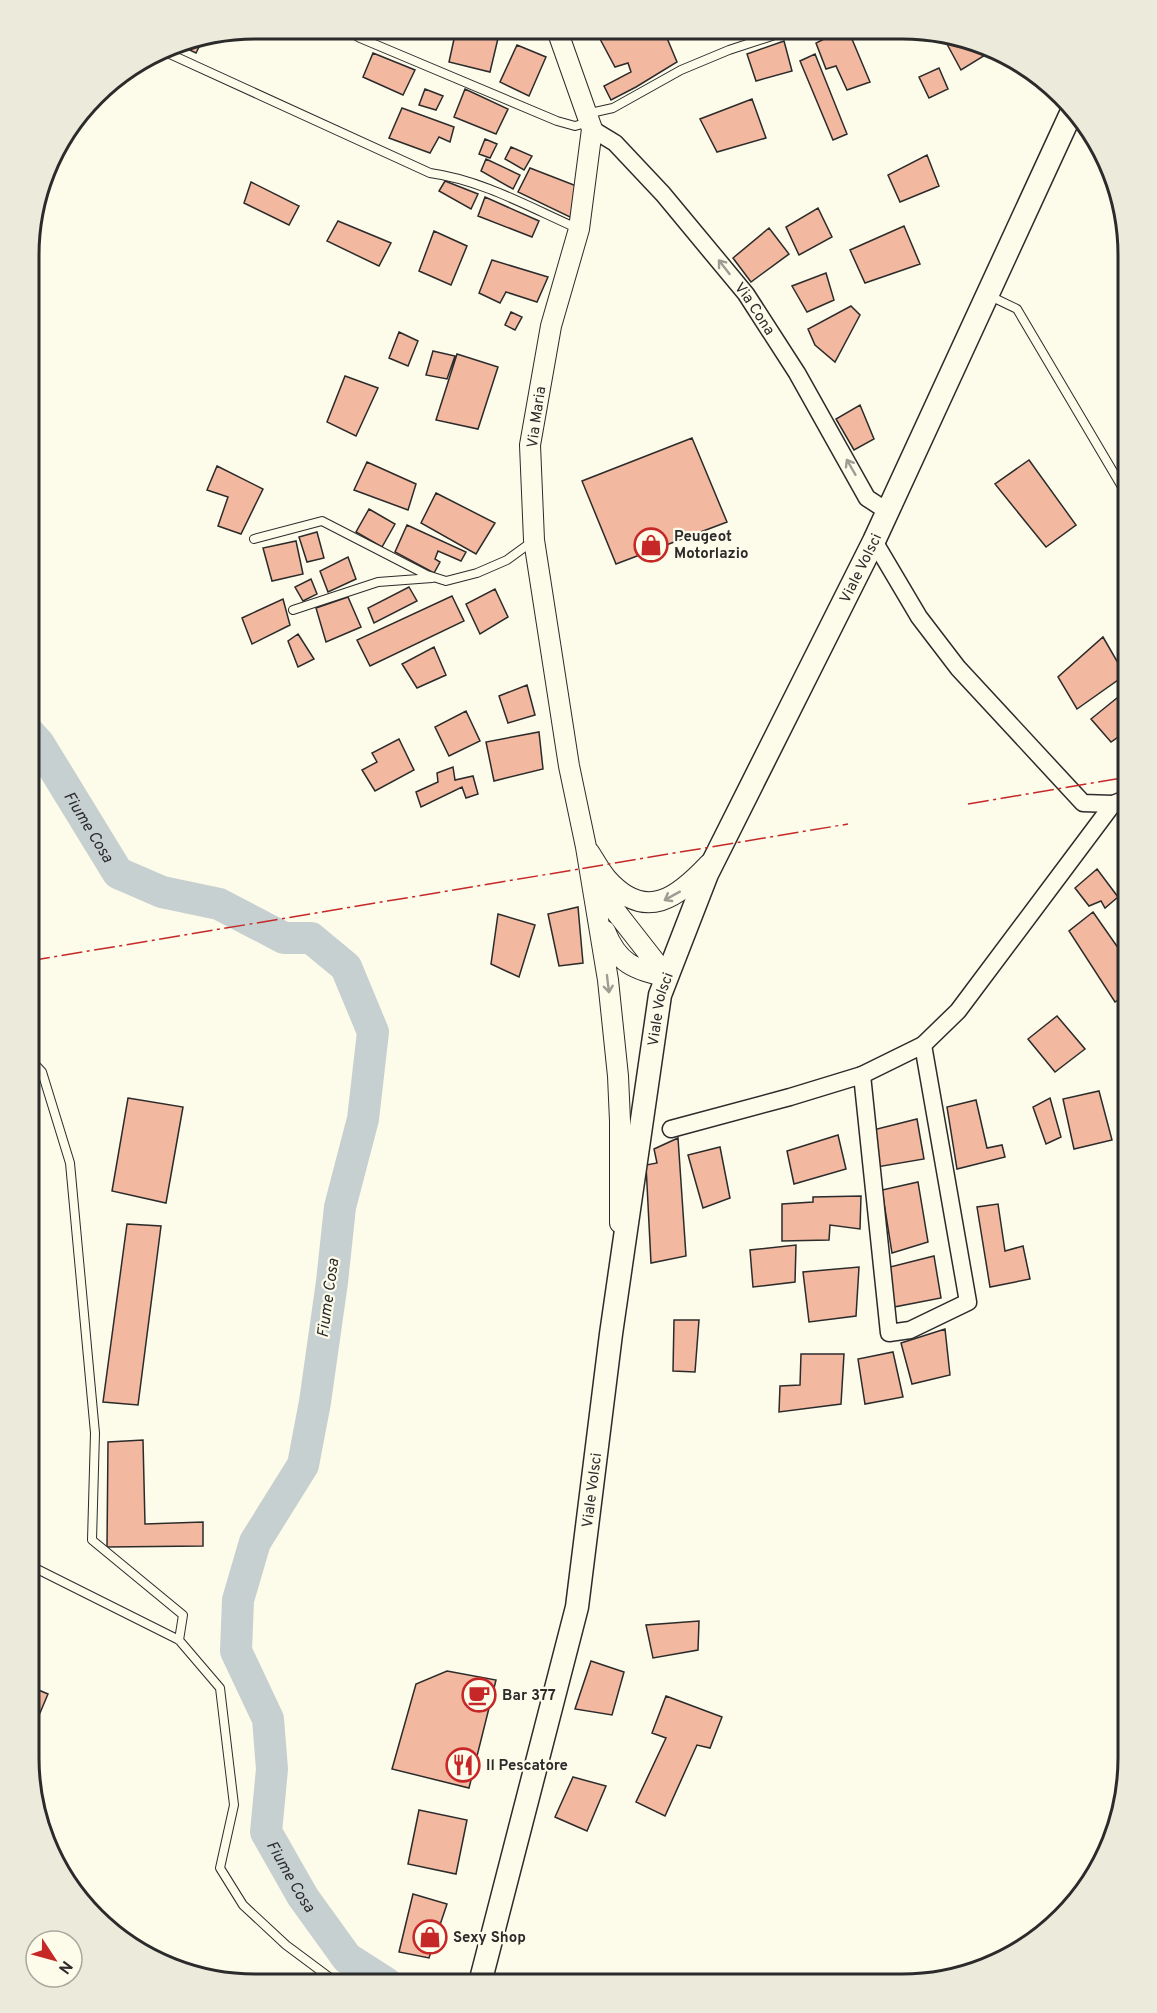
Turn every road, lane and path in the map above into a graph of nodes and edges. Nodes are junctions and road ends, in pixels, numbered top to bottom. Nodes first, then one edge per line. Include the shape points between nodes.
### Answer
1 (362, 39) edge
2 (560, 39) edge
3 (763, 39) edge
4 (172, 55) edge
5 (1069, 118) edge
6 (589, 122) junction
7 (579, 229) junction
8 (986, 295) junction
9 (1118, 479) edge
10 (887, 511) junction
11 (254, 539) dead end
12 (534, 540) junction
13 (873, 541) junction
14 (435, 578) junction
15 (293, 610) dead end
16 (1118, 801) edge
17 (1118, 805) edge
18 (586, 847) junction
19 (715, 857) junction
20 (595, 906) junction
21 (667, 977) junction
22 (923, 1045) junction
23 (39, 1069) edge
24 (862, 1075) junction
25 (671, 1130) dead end
26 (622, 1256) junction
27 (39, 1570) edge
28 (179, 1640) junction
29 (325, 1974) edge
30 (482, 1974) edge

1 - 6 lane via 557,121 575,126
2 - 6 street, Via Maria
3 - 6 lane via 681,70
4 - 7 lane via 430,173 472,182
5 - 8 main road, Viale Volsci
6 - 7 street, Via Maria
10 -> 6 street, Via Cona via 867,498 797,373 739,286 663,194 615,143
7 - 12 street, Via Maria via 551,326 530,445
8 - 9 lane via 1017,309
8 - 10 main road, Viale Volsci
10 - 13 main road, Viale Volsci
11 - 14 lane via 322,521
12 - 14 lane via 507,560 477,573 446,581
12 - 18 street, Via Maria via 568,766
13 - 16 street via 919,618 958,668 1083,803
13 - 19 main road, Viale Volsci
14 - 15 lane via 378,582
17 - 22 street via 958,1011
19 -> 18 street via 675,895 648,903 618,889
18 - 20 street
18 - 21 street via 614,908
19 - 21 main road, Viale Volsci
20 - 21 street via 619,956 635,969
20 -> 26 street via 618,1076
21 - 26 main road, Viale Volsci via 660,995
22 - 24 street
22 - 24 street via 968,1302 910,1330 889,1333
23 - 28 lane via 70,1163 95,1433 92,1540 183,1615
24 - 25 street
26 - 30 main road, Viale Volsci via 577,1607
27 - 28 lane
28 - 29 lane via 220,1688 234,1805 220,1868 243,1905

